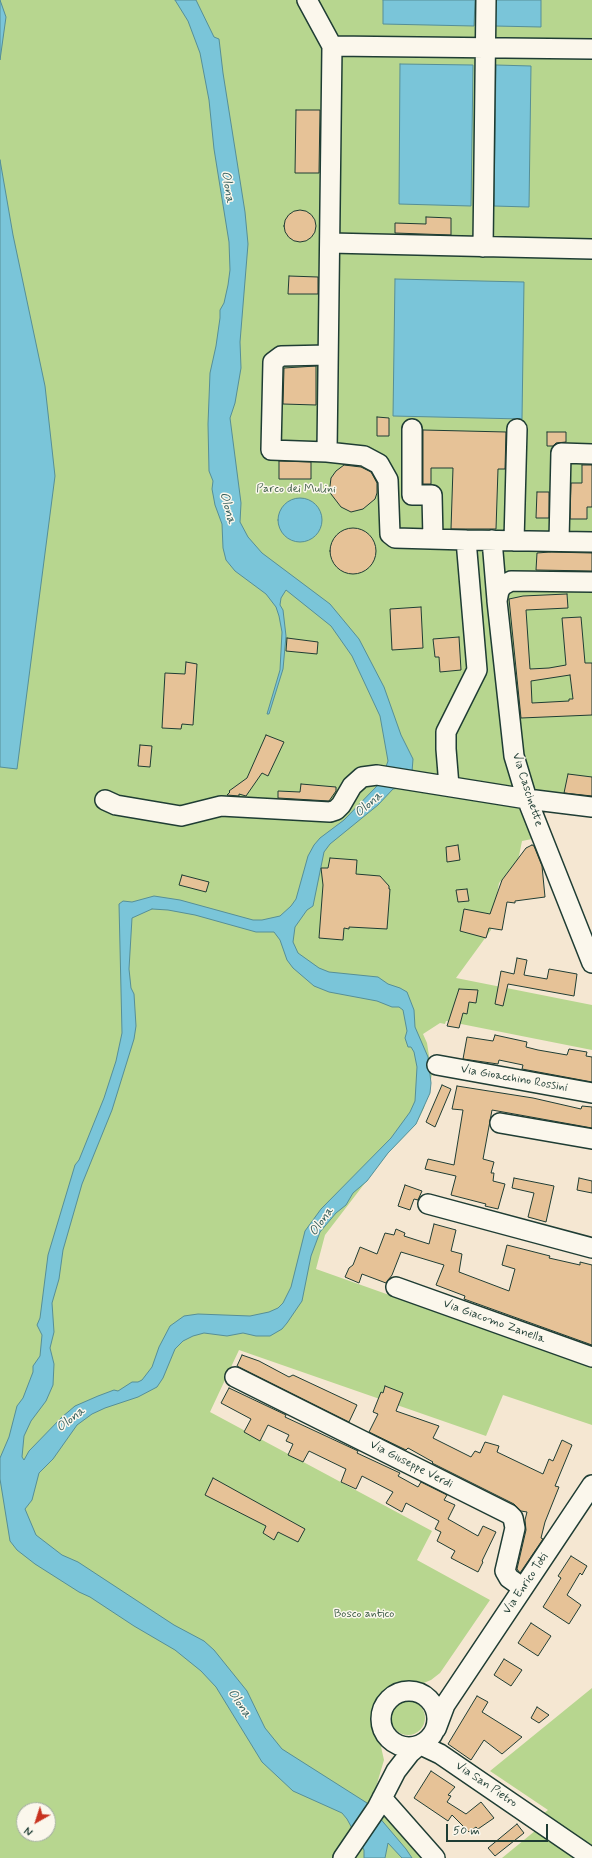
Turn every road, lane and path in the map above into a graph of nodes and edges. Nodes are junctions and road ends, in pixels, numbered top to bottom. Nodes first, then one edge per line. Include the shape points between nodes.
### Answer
1 (307, 0) edge
2 (486, 0) edge
3 (332, 46) junction
4 (485, 48) junction
5 (592, 49) edge
6 (330, 243) junction
7 (483, 247) junction
8 (592, 249) edge
9 (328, 355) junction
10 (412, 429) dead end
11 (517, 429) dead end
12 (327, 452) junction
13 (592, 454) edge
14 (433, 539) junction
15 (466, 540) junction
16 (492, 540) junction
17 (514, 541) junction
18 (559, 541) junction
19 (592, 542) edge
20 (592, 582) edge
21 (499, 594) junction
22 (449, 786) junction
23 (528, 799) junction
24 (110, 803) dead end
25 (592, 807) edge
26 (585, 927) edge
27 (592, 963) edge
28 (437, 1065) dead end
29 (592, 1093) edge
30 (500, 1123) dead end
31 (592, 1139) edge
32 (428, 1204) dead end
33 (592, 1248) edge
34 (396, 1287) dead end
35 (592, 1357) edge
36 (235, 1377) dead end
37 (592, 1485) edge
38 (524, 1588) junction
39 (460, 1684) junction
40 (419, 1693) junction
41 (383, 1731) junction
42 (429, 1743) junction
43 (382, 1799) junction
44 (343, 1858) edge
45 (435, 1858) edge
46 (592, 1858) edge

1 - 3 street
2 - 4 street
3 - 4 street
3 - 6 street
4 - 5 street
4 - 7 street
6 - 7 street
6 - 9 street
7 - 8 street
9 - 12 street
9 - 12 street via 281,356 273,362 271,450
10 - 14 street via 412,494 432,495
11 - 17 street
12 - 14 street via 364,456 379,464 388,480 390,534 395,538
13 - 18 street via 561,453
14 - 15 street
15 - 16 street
15 - 22 street via 477,670 446,732
16 - 17 street
16 - 21 street, Via Cascinette
17 - 18 street
18 - 19 street
20 - 21 street via 516,580 506,583
21 - 23 street, Via Cascinette via 514,756
22 - 23 street
22 - 24 street via 377,775 362,777 352,786 341,805 330,812 221,806 181,816
23 - 25 street
23 - 26 street, Via Cascinette
26 - 27 street, Via Cascinette
28 - 29 street, Via Gioacchino Rossini
30 - 31 street
32 - 33 street
34 - 35 street, Via Giacomo Zanella
36 - 38 street, Via Giuseppe Verdi via 509,1514 513,1518 515,1528 505,1571 509,1578
37 - 38 street, Via Enrico Toti
38 - 39 street, Via Enrico Toti
39 - 40 street, Via Enrico Toti via 448,1692 435,1695
39 - 42 street, Via Enrico Toti via 445,1705
40 - 41 street, Via Enrico Toti via 400,1692 391,1697 385,1704 381,1717
40 - 42 street via 427,1697 438,1720
41 - 42 street via 394,1744 401,1747
41 - 43 street, Via Enrico Toti via 390,1755 390,1775
42 - 43 street, Via Enrico Toti via 410,1753 396,1771
42 - 46 street, Via San Pietro
43 - 44 street
43 - 45 street

